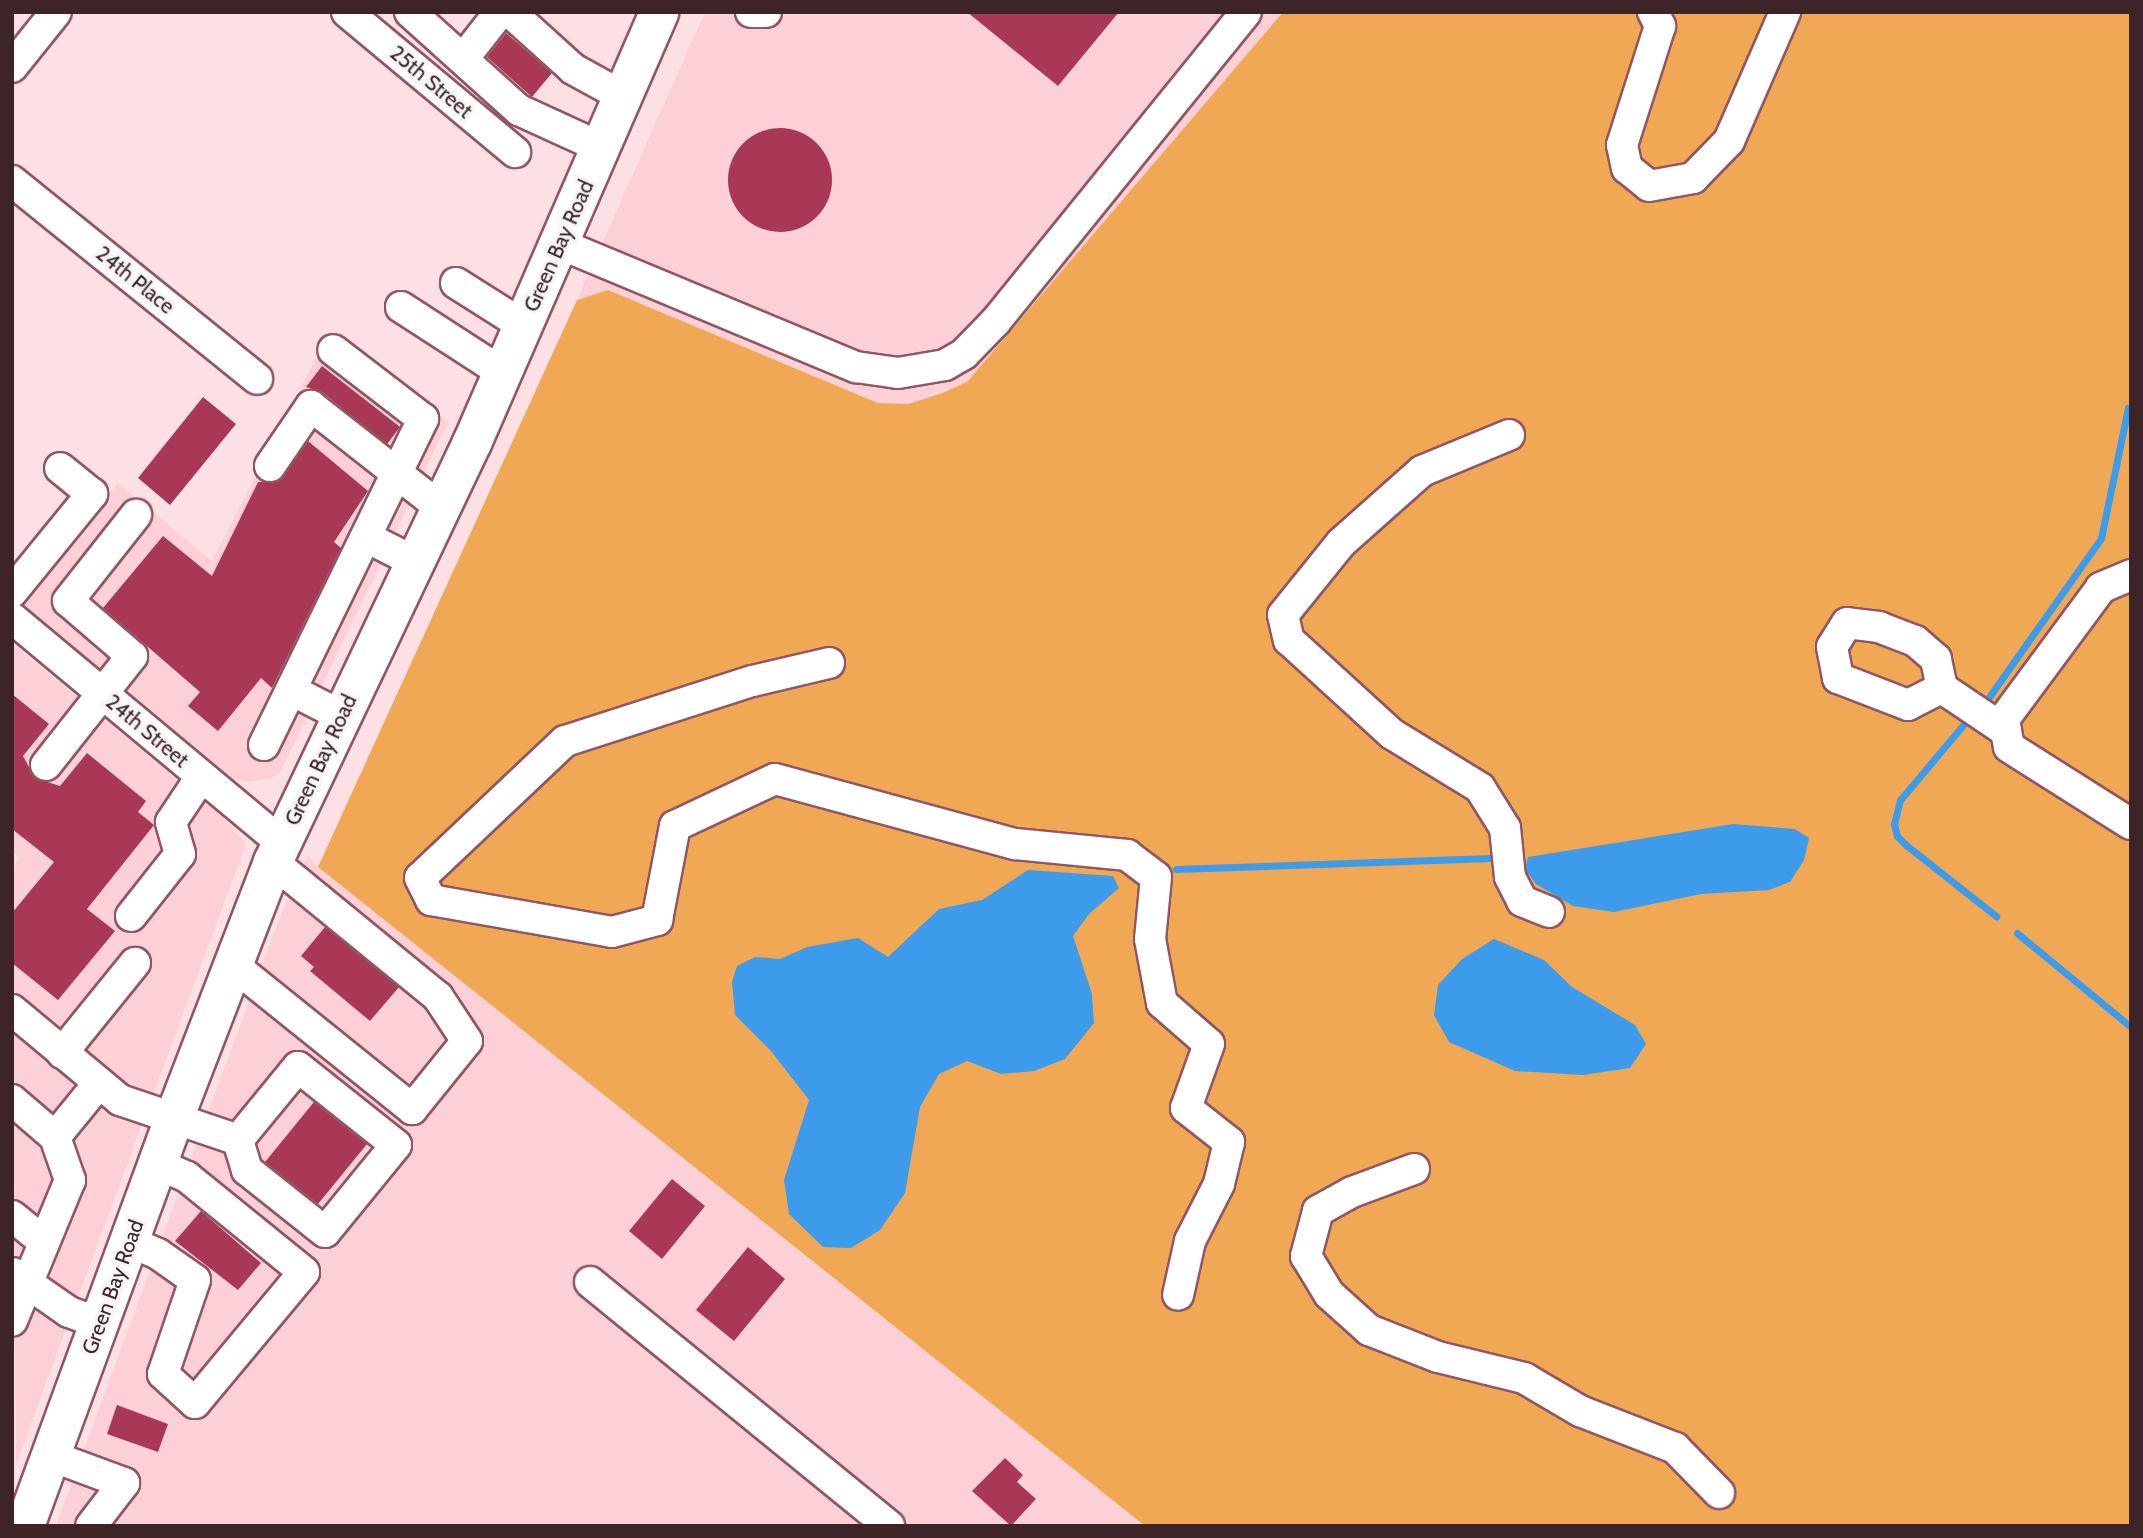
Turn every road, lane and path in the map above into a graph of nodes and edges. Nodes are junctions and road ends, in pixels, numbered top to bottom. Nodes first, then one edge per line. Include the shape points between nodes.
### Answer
1 (56, 12) edge
2 (347, 12) edge
3 (410, 12) edge
4 (500, 12) edge
5 (510, 12) edge
6 (659, 12) edge
7 (751, 12) edge
8 (766, 12) edge
9 (1246, 12) edge
10 (1653, 12) edge
11 (1785, 12) edge
12 (463, 60) junction
13 (12, 67) edge
14 (624, 97) junction
15 (602, 148) junction
16 (515, 152) dead end
17 (12, 181) edge
18 (560, 244) junction
19 (456, 283) dead end
20 (401, 307) dead end
21 (524, 326) junction
22 (333, 350) dead end
23 (503, 373) junction
24 (257, 379) dead end
25 (1509, 435) dead end
26 (270, 466) dead end
27 (60, 468) dead end
28 (397, 474) junction
29 (441, 509) junction
30 (135, 515) dead end
31 (366, 537) junction
32 (415, 562) junction
33 (2131, 575) edge
34 (12, 592) edge
35 (12, 618) edge
36 (829, 663) dead end
37 (1942, 688) dead end
38 (291, 690) junction
39 (102, 693) junction
40 (342, 716) junction
41 (2006, 731) junction
42 (264, 745) dead end
43 (46, 765) dead end
44 (201, 777) junction
45 (2131, 824) edge
46 (278, 853) junction
47 (1549, 912) dead end
48 (131, 916) dead end
49 (135, 963) dead end
50 (233, 965) junction
51 (12, 1010) edge
52 (62, 1053) junction
53 (99, 1083) junction
54 (12, 1100) edge
55 (175, 1115) junction
56 (55, 1137) junction
57 (238, 1140) junction
58 (159, 1164) junction
59 (1414, 1169) dead end
60 (12, 1216) edge
61 (43, 1240) junction
62 (130, 1242) junction
63 (19, 1279) edge
64 (590, 1282) dead end
65 (1178, 1295) dead end
66 (12, 1321) edge
67 (100, 1323) junction
68 (51, 1457) junction
69 (1719, 1493) dead end
70 (25, 1526) edge
71 (91, 1526) edge
72 (889, 1526) edge

1 - 13 street
2 - 16 street, 25th Street
3 - 12 street
4 - 12 street
5 - 14 street via 573,69
6 - 14 main road, Green Bay Road
7 - 8 street
9 - 18 street via 996,321 964,354 945,365 898,373 856,367
10 - 11 street via 1660,26 1622,145 1627,168 1649,186 1693,178 1729,141
12 - 15 street via 519,110
14 - 15 main road, Green Bay Road
15 - 18 main road, Green Bay Road
17 - 24 street, 24th Place
18 - 21 main road, Green Bay Road
19 - 21 street
20 - 23 street
21 - 23 main road, Green Bay Road
22 - 28 street via 424,419
23 - 29 main road, Green Bay Road
25 - 47 street via 1422,471 1341,542 1283,615 1289,640 1392,734 1480,788 1505,828 1510,877 1522,901
26 - 28 street via 311,406
27 - 34 street via 92,494
28 - 29 street
28 - 31 street
29 - 32 main road, Green Bay Road
30 - 39 street via 68,601 132,656
31 - 32 street
31 - 38 street
32 - 40 main road, Green Bay Road
33 - 41 street via 2101,589 2004,719
35 - 39 street, 24th Street
36 - 65 street via 752,681 565,741 420,878 431,901 612,932 657,920 675,825 775,779 1015,844 1127,855 1156,877 1150,939 1162,1003 1209,1044 1186,1108 1229,1142 1219,1184 1190,1241
37 - 41 street
38 - 40 street
38 - 42 street
39 - 43 street
39 - 44 street, 24th Street
40 - 46 main road, Green Bay Road
41 - 45 street via 2009,747
44 - 46 street, 24th Street
44 - 48 street via 171,822 180,854
46 - 50 main road, Green Bay Road
46 - 50 street, 24th Street via 438,997 467,1041 412,1109
49 - 52 street
50 - 55 main road, Green Bay Road
51 - 52 street
52 - 53 street
53 - 55 street via 120,1100
53 - 56 street
54 - 56 street
55 - 57 street
55 - 58 main road, Green Bay Road
56 - 61 street via 70,1180
57 - 57 street via 247,1170 325,1232 396,1145 298,1067
58 - 62 main road, Green Bay Road
58 - 62 street via 187,1177 304,1272 195,1403 163,1374 195,1280 158,1254
59 - 69 street via 1352,1192 1318,1211 1306,1256 1329,1294 1369,1330 1438,1357 1524,1378 1580,1410 1675,1448
60 - 61 street
61 - 63 street
62 - 67 main road, Green Bay Road
63 - 66 street
63 - 67 street via 69,1312
64 - 72 street
67 - 68 main road, Green Bay Road
68 - 70 main road, Green Bay Road
68 - 71 street via 124,1483

